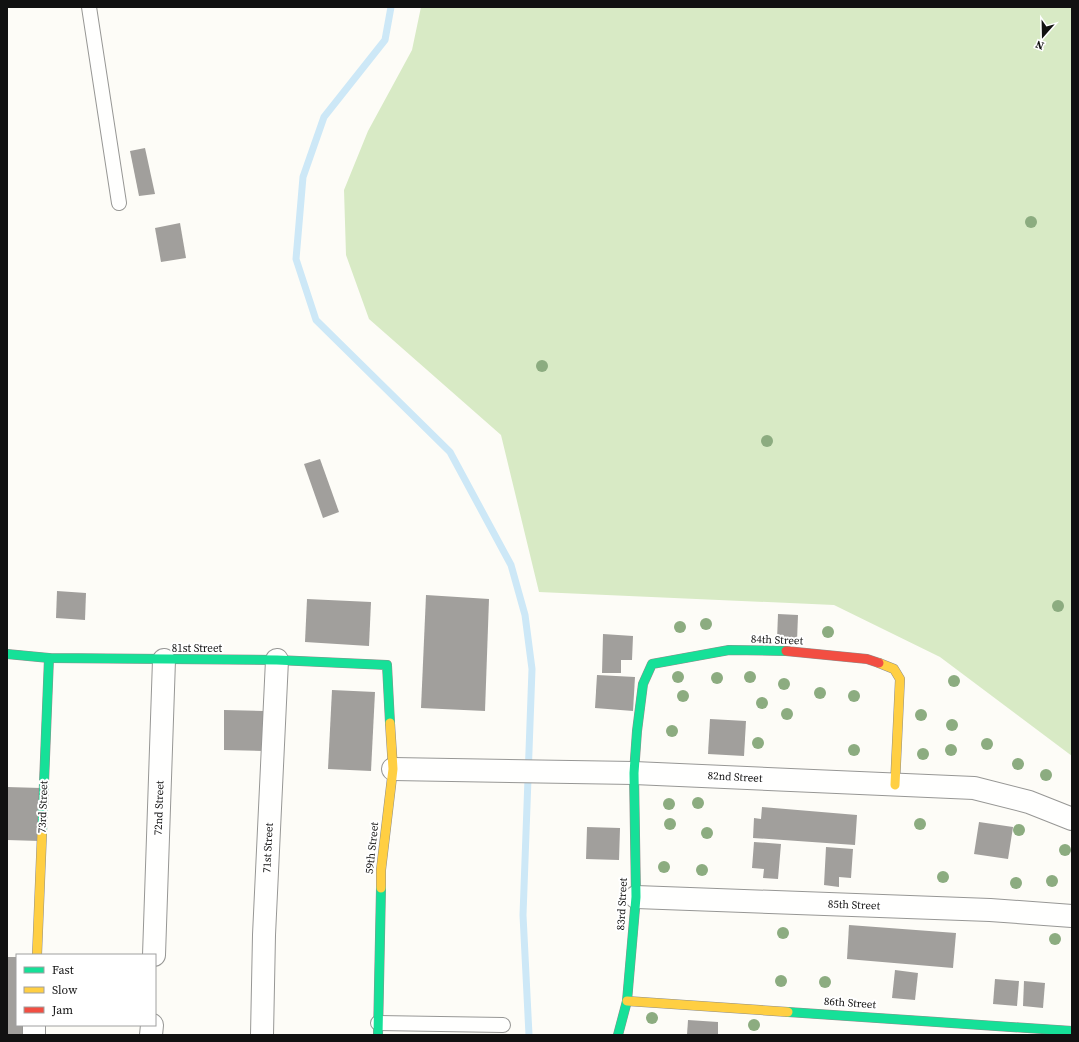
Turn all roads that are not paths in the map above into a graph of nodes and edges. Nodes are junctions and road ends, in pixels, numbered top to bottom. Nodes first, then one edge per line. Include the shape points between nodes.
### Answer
1 (89, 7) edge
2 (119, 203) dead end
3 (7, 654) edge
4 (49, 658) junction
5 (164, 660) junction
6 (277, 660) junction
7 (386, 665) joint
8 (394, 769) junction
9 (634, 772) junction
10 (896, 785) junction
11 (1072, 819) edge
12 (636, 897) junction
13 (1072, 916) edge
14 (37, 954) edge
15 (154, 954) edge
16 (627, 1001) junction
17 (503, 1025) dead end
18 (378, 1029) edge
19 (1072, 1031) edge
20 (262, 1035) edge
21 (618, 1035) edge

1 - 2 lane
3 - 4 street, 81st Street
4 - 5 street, 81st Street
4 - 14 street, 73rd Street
5 - 6 street, 81st Street
5 - 15 street, 72nd Street
6 - 7 street, 81st Street
6 - 20 street, 71st Street
7 - 8 street, 59th Street
8 - 9 street, 82nd Street
8 - 18 street, 59th Street via 380,870
9 - 10 street, 82nd Street
9 - 10 street, 84th Street via 643,684 652,664 729,650 792,651 867,659 894,669 900,679
9 - 12 street, 83rd Street
10 - 11 street, 82nd Street via 974,788 1029,802
12 - 13 street, 85th Street via 990,910
12 - 16 street, 83rd Street
16 - 19 street, 86th Street
16 - 21 street, 83rd Street
17 - 18 lane

